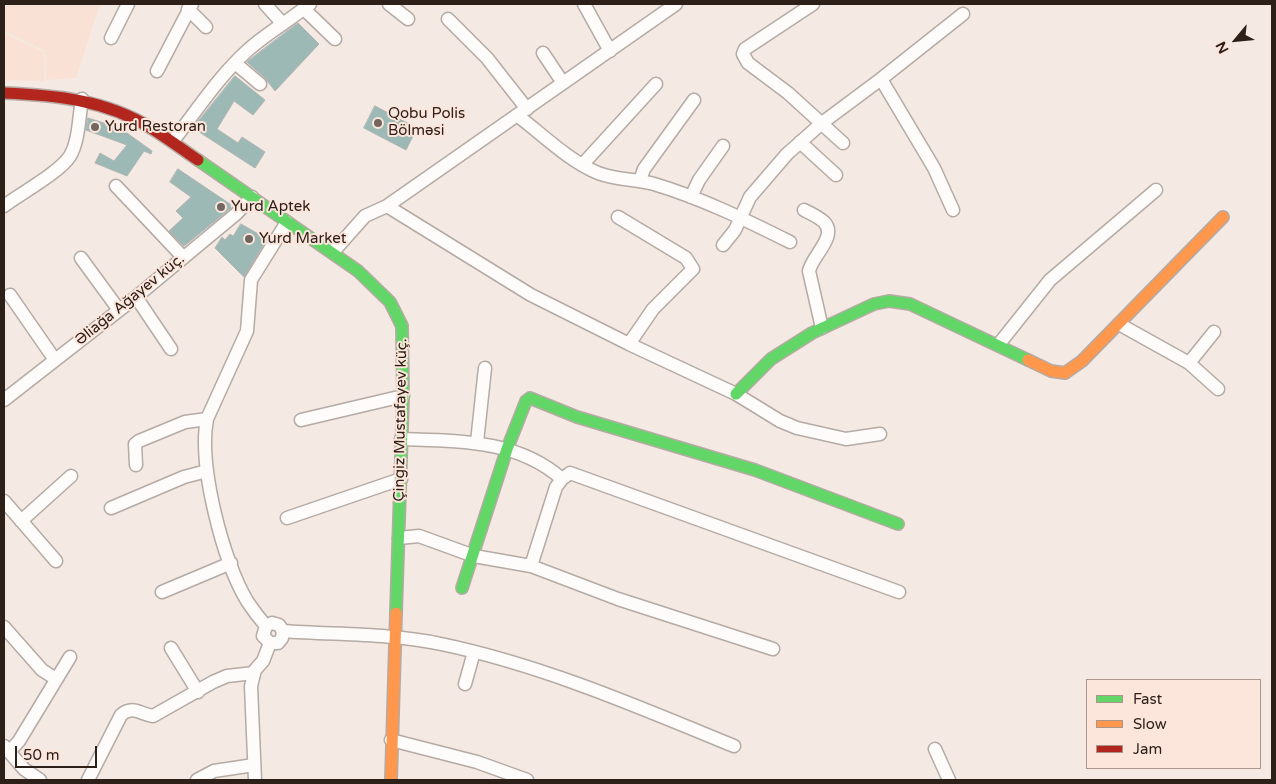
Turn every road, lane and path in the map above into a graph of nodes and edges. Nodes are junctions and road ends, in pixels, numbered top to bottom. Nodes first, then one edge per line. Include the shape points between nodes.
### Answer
1 (128, 4) edge
2 (264, 4) edge
3 (389, 4) edge
4 (584, 4) edge
5 (676, 4) edge
6 (812, 4) edge
7 (307, 6) edge
8 (190, 7) edge
9 (963, 14) dead end
10 (408, 19) dead end
11 (448, 19) dead end
12 (282, 23) junction
13 (206, 27) dead end
14 (111, 38) dead end
15 (335, 39) dead end
16 (610, 51) junction
17 (543, 53) dead end
18 (235, 63) junction
19 (157, 71) dead end
20 (881, 79) junction
21 (260, 84) dead end
22 (564, 84) junction
23 (656, 84) dead end
24 (4, 94) edge
25 (82, 99) junction
26 (694, 100) dead end
27 (522, 113) junction
28 (822, 123) junction
29 (172, 141) junction
30 (800, 142) junction
31 (843, 143) dead end
32 (723, 146) dead end
33 (583, 164) junction
34 (836, 175) dead end
35 (640, 180) junction
36 (116, 186) dead end
37 (1156, 190) dead end
38 (252, 197) junction
39 (690, 197) junction
40 (4, 206) edge
41 (387, 206) junction
42 (804, 210) dead end
43 (953, 210) dead end
44 (618, 217) dead end
45 (741, 217) junction
46 (1223, 217) dead end
47 (287, 222) junction
48 (790, 242) dead end
49 (724, 245) dead end
50 (333, 252) junction
51 (81, 258) dead end
52 (183, 258) junction
53 (10, 295) dead end
54 (136, 297) junction
55 (119, 310) junction
56 (1119, 324) junction
57 (822, 328) junction
58 (1214, 332) dead end
59 (629, 344) junction
60 (999, 344) junction
61 (171, 349) dead end
62 (55, 360) junction
63 (1189, 363) junction
64 (485, 368) dead end
65 (1218, 389) dead end
66 (736, 394) junction
67 (403, 396) junction
68 (4, 400) edge
69 (207, 419) junction
70 (300, 420) dead end
71 (880, 434) dead end
72 (401, 438) junction
73 (477, 442) junction
74 (507, 449) junction
75 (136, 465) dead end
76 (208, 471) junction
77 (70, 476) dead end
78 (401, 479) junction
79 (562, 479) junction
80 (4, 500) edge
81 (110, 508) dead end
82 (287, 518) dead end
83 (21, 521) junction
84 (898, 524) dead end
85 (399, 538) junction
86 (474, 556) junction
87 (56, 561) dead end
88 (231, 563) junction
89 (531, 566) junction
90 (462, 588) dead end
91 (162, 592) dead end
92 (899, 592) dead end
93 (266, 626) junction
94 (4, 627) edge
95 (283, 631) junction
96 (395, 637) junction
97 (270, 643) junction
98 (171, 648) dead end
99 (773, 649) dead end
100 (474, 652) junction
101 (70, 656) dead end
102 (254, 674) junction
103 (56, 679) junction
104 (465, 684) dead end
105 (198, 692) junction
106 (391, 740) junction
107 (734, 746) dead end
108 (6, 749) edge
109 (935, 749) dead end
110 (254, 765) junction
111 (513, 777) edge
112 (40, 780) edge
113 (88, 780) edge
114 (197, 780) edge
115 (255, 780) edge
116 (391, 780) edge
117 (527, 780) edge
118 (948, 780) edge

1 - 14 street
2 - 12 street
3 - 10 street
4 - 16 street
5 - 16 street
6 - 28 street via 745,49 743,54 748,63
7 - 12 street
7 - 15 street
8 - 13 street
8 - 19 street
9 - 20 street
11 - 27 street via 487,58
12 - 18 street
16 - 22 street
17 - 22 street
18 - 21 street
18 - 29 street
20 - 28 street
20 - 43 street via 934,168
22 - 27 street
23 - 33 street
24 - 25 street, Çingiz Mustafayev küç.
25 - 29 street, Çingiz Mustafayev küç. via 116,109
25 - 40 street via 70,156
26 - 35 street via 644,169
27 - 33 street
27 - 41 street
28 - 30 street
28 - 31 street
29 - 38 street, Çingiz Mustafayev küç.
30 - 34 street
30 - 45 street via 757,186
32 - 39 street
33 - 35 street via 616,178
35 - 39 street
36 - 52 street
37 - 60 street via 1050,280
38 - 47 street, Çingiz Mustafayev küç.
38 - 52 street, Əliağa Ağayev küç.
39 - 45 street
41 - 50 street via 365,216
41 - 59 street via 531,295
42 - 57 street via 824,222 829,230 828,238 811,262 809,271
44 - 59 street via 686,258 693,269 653,309
45 - 48 street
45 - 49 street
46 - 56 street
47 - 50 street, Çingiz Mustafayev küç.
47 - 69 street via 251,280 247,331
50 - 67 street, Çingiz Mustafayev küç. via 374,284 397,313 403,338
51 - 55 street
52 - 54 street, Əliağa Ağayev küç.
53 - 62 street
54 - 55 street, Əliağa Ağayev küç.
54 - 61 street
55 - 62 street, Əliağa Ağayev küç.
56 - 60 street via 1082,362 1065,373 1052,371
56 - 63 street
57 - 60 street via 874,304 889,301 910,304
57 - 66 street via 772,359
58 - 63 street
59 - 66 street
62 - 68 street, Əliağa Ağayev küç.
63 - 65 street
64 - 73 street
66 - 71 street via 797,428 846,439
67 - 70 street
67 - 72 street, Çingiz Mustafayev küç.
69 - 75 street via 185,422 139,441 134,450
69 - 76 street
72 - 73 street
72 - 78 street, Çingiz Mustafayev küç.
73 - 74 street
74 - 79 street via 551,469
74 - 84 street via 526,401 536,398 577,418 755,470
74 - 86 street
76 - 81 street via 184,477
76 - 88 street via 216,519
77 - 83 street
78 - 82 street
78 - 85 street, Çingiz Mustafayev küç.
79 - 89 street via 556,487
79 - 92 street via 570,473
80 - 83 street
83 - 87 street
85 - 86 street via 419,536
85 - 96 street, Çingiz Mustafayev küç.
86 - 89 street
86 - 90 street
88 - 91 street
88 - 93 street via 247,601
89 - 99 street via 618,599
93 - 95 street via 276,623
93 - 97 street via 263,636
94 - 103 street via 42,670
95 - 96 street
95 - 97 street via 280,640
96 - 100 street
96 - 106 street, Çingiz Mustafayev küç.
97 - 102 street
98 - 105 street
100 - 104 street
100 - 107 street via 599,692
101 - 103 street
102 - 105 street via 227,676
102 - 110 street via 251,686
103 - 108 street via 19,741
105 - 113 street via 153,716 133,708 127,710 121,715
106 - 111 street via 449,754
106 - 116 street, Çingiz Mustafayev küç.
108 - 112 street via 24,769
109 - 118 street
110 - 114 street via 214,771
110 - 115 street
111 - 117 street

